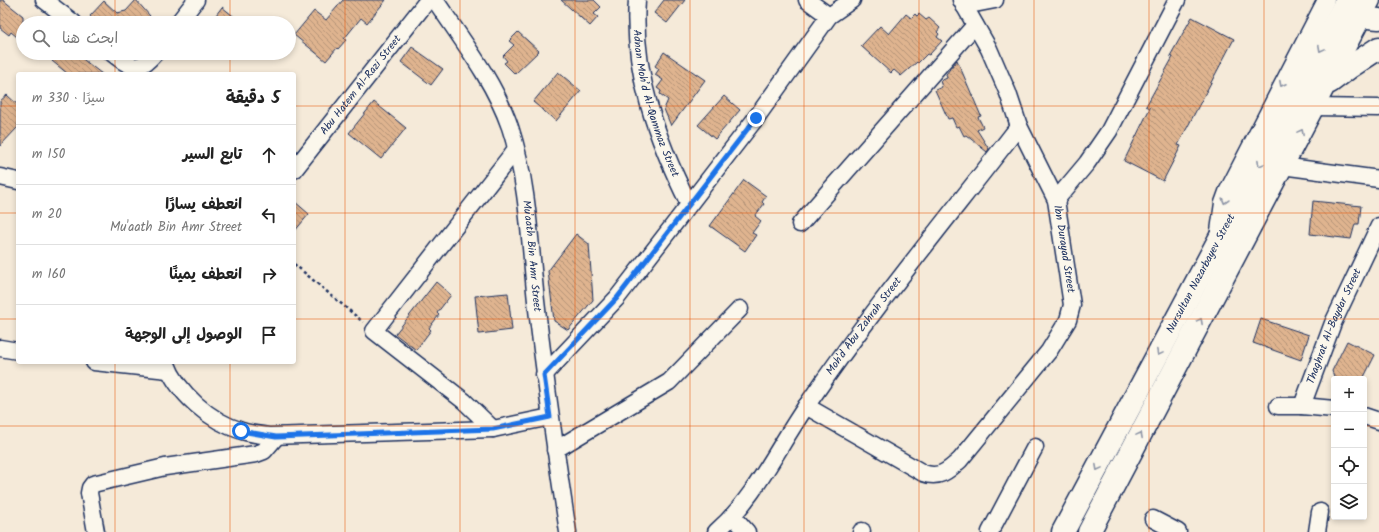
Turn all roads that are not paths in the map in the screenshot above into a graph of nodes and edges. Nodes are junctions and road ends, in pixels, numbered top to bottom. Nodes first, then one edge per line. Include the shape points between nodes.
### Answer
1 (44, 0) edge
2 (196, 0) edge
3 (428, 0) edge
4 (435, 0) edge
5 (637, 0) edge
6 (807, 0) edge
7 (852, 0) edge
8 (995, 0) edge
9 (1175, 1) edge
10 (963, 3) edge
11 (1338, 5) edge
12 (1370, 12) edge
13 (65, 16) edge
14 (183, 16) edge
15 (829, 16) junction
16 (975, 25) junction
17 (1379, 48) edge
18 (121, 60) edge
19 (149, 60) edge
20 (1326, 85) junction
21 (1314, 107) junction
22 (1379, 108) edge
23 (1019, 126) junction
24 (516, 149) junction
25 (1282, 166) junction
26 (296, 167) edge
27 (0, 177) edge
28 (1379, 179) edge
29 (16, 181) edge
30 (1056, 200) junction
31 (688, 204) junction
32 (800, 224) dead end
33 (1379, 226) edge
34 (740, 309) dead end
35 (0, 348) edge
36 (16, 351) edge
37 (130, 364) edge
38 (167, 366) edge
39 (544, 375) junction
40 (806, 406) junction
41 (1278, 406) dead end
42 (1302, 406) junction
43 (1331, 409) edge
44 (550, 417) junction
45 (1367, 417) edge
46 (1379, 421) edge
47 (493, 429) junction
48 (276, 437) junction
49 (1035, 447) dead end
50 (555, 450) junction
51 (1320, 512) dead end
52 (733, 516) junction
53 (1154, 519) dead end
54 (96, 532) edge
55 (568, 532) edge
56 (716, 532) edge
57 (747, 532) edge
58 (990, 532) edge
59 (1063, 532) edge
60 (1089, 532) edge
61 (1178, 532) edge
62 (1317, 532) edge

1 - 13 street
2 - 14 street
3 - 26 street, Abu Hatem Al-Razi Street
4 - 24 street, Mu'aath Bin Amr Street via 501,104
5 - 31 street, Adnan Moh’d Al-Qammaz Street via 636,44 647,102 669,164
6 - 15 street
7 - 15 street
8 - 10 street
9 - 30 street via 1109,132
10 - 16 street, Ibn Durayad Street
11 - 12 street
11 -> 59 main road, Nursultan Nazarbayev Street via 1219,242
12 - 20 main road, Nursultan Nazarbayev Street
15 - 31 street via 756,118
16 - 23 street, Ibn Durayad Street via 999,71
16 - 32 street
17 - 20 main road
18 - 19 street via 136,67
20 - 21 main road, Nursultan Nazarbayev Street
21 - 22 street
25 -> 21 main road, Nursultan Nazarbayev Street
23 - 30 street, Ibn Durayad Street
23 - 40 street, Moh'd Abu Zahrah Street via 877,307
24 - 39 street, Mu'aath Bin Amr Street via 525,203
24 - 47 street via 374,331 464,401
25 - 28 street
60 -> 25 main road, Nursultan Nazarbayev Street
27 - 29 street
30 - 40 street, Ibn Durayad Street via 1070,280 1071,312 1049,351 960,460 942,475 931,476 923,473
31 - 39 street via 617,298
33 - 42 street, Thaghrat Al-Baydar Street via 1333,323
34 - 50 street via 669,382
35 - 36 street
37 - 38 street
38 - 48 street via 178,385 220,421 241,431
39 - 44 street, Mu'aath Bin Amr Street
40 - 52 street, Moh'd Abu Zahrah Street via 773,460
41 - 42 street
42 - 43 street
44 - 47 street
44 - 50 street, Mu'aath Bin Amr Street
45 - 46 street
47 - 48 street
48 - 54 street via 267,449 256,454 165,468 93,484 89,493
49 - 58 street
50 - 55 street, Mu'aath Bin Amr Street
51 - 62 street
52 - 56 street, Moh'd Abu Zahrah Street
52 - 57 street
53 - 61 street

